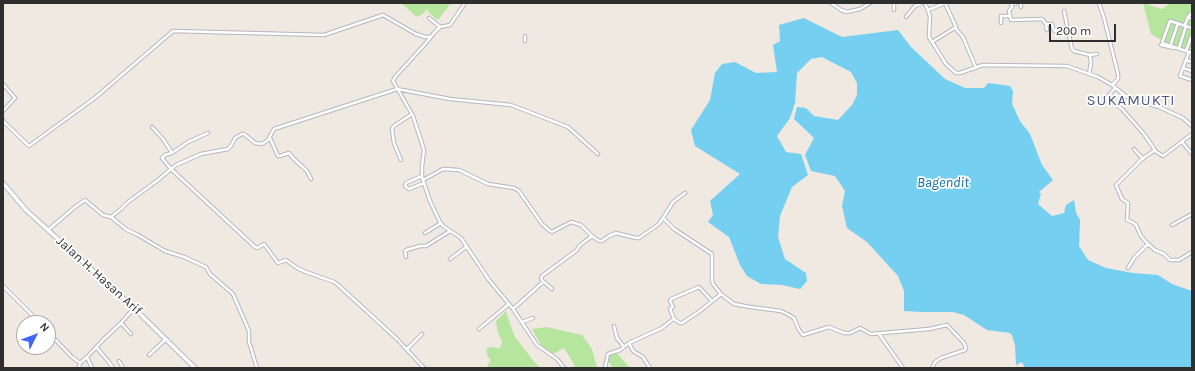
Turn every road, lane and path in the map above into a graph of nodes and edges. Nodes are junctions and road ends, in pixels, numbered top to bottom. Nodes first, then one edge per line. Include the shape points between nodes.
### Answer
1 (465, 3) edge
2 (830, 3) edge
3 (870, 3) edge
4 (894, 3) edge
5 (922, 3) edge
6 (925, 3) edge
7 (945, 3) edge
8 (1011, 3) edge
9 (1019, 3) edge
10 (1099, 3) edge
11 (1021, 7) dead end
12 (894, 10) dead end
13 (928, 10) junction
14 (1064, 11) dead end
15 (1192, 13) edge
16 (1009, 16) junction
17 (906, 17) dead end
18 (1188, 17) junction
19 (429, 18) dead end
20 (1192, 18) edge
21 (1001, 23) dead end
22 (1178, 23) junction
23 (1046, 24) junction
24 (1185, 26) junction
25 (440, 27) junction
26 (956, 28) junction
27 (1192, 28) edge
28 (1068, 29) junction
29 (1047, 30) dead end
30 (1192, 35) edge
31 (431, 36) junction
32 (932, 43) junction
33 (1162, 44) junction
34 (1170, 47) junction
35 (1160, 49) dead end
36 (1179, 49) junction
37 (1189, 52) edge
38 (1096, 54) dead end
39 (1090, 55) junction
40 (1186, 60) junction
41 (1192, 62) edge
42 (976, 68) junction
43 (1183, 68) junction
44 (1192, 71) edge
45 (1089, 74) junction
46 (1192, 80) edge
47 (3, 84) edge
48 (1112, 85) junction
49 (1115, 88) junction
50 (397, 89) junction
51 (1101, 100) dead end
52 (1105, 100) junction
53 (3, 110) edge
54 (412, 114) junction
55 (3, 120) edge
56 (1192, 126) edge
57 (152, 127) dead end
58 (208, 133) dead end
59 (1192, 134) edge
60 (270, 138) junction
61 (1182, 142) junction
62 (1134, 149) dead end
63 (1155, 151) junction
64 (172, 153) junction
65 (598, 154) dead end
66 (1192, 154) edge
67 (1143, 159) junction
68 (402, 160) dead end
69 (171, 169) junction
70 (422, 176) junction
71 (310, 179) dead end
72 (423, 182) junction
73 (3, 183) edge
74 (685, 193) dead end
75 (1192, 214) edge
76 (110, 217) junction
77 (663, 218) junction
78 (441, 224) junction
79 (1172, 225) dead end
80 (48, 230) junction
81 (450, 231) junction
82 (425, 233) dead end
83 (592, 236) junction
84 (1148, 244) junction
85 (466, 247) junction
86 (1192, 252) edge
87 (406, 257) dead end
88 (450, 259) dead end
89 (1128, 268) dead end
90 (543, 283) junction
91 (3, 286) edge
92 (552, 290) dead end
93 (721, 294) junction
94 (712, 301) junction
95 (509, 304) junction
96 (134, 308) junction
97 (513, 309) junction
98 (32, 315) edge
99 (532, 318) dead end
100 (674, 319) junction
101 (522, 322) junction
102 (121, 323) junction
103 (614, 326) dead end
104 (479, 329) dead end
105 (879, 333) junction
106 (131, 334) dead end
107 (422, 334) dead end
108 (166, 339) junction
109 (56, 340) edge
110 (629, 343) junction
111 (624, 347) junction
112 (97, 348) junction
113 (407, 349) junction
114 (149, 355) dead end
115 (87, 357) junction
116 (119, 362) dead end
117 (80, 363) junction
118 (79, 368) edge
119 (92, 368) edge
120 (113, 368) edge
121 (123, 368) edge
122 (195, 368) edge
123 (257, 368) edge
124 (424, 368) edge
125 (564, 368) edge
126 (605, 368) edge
127 (650, 368) edge
128 (903, 368) edge
129 (932, 368) edge

1 - 25 street via 450,25
2 - 3 street via 847,12
4 - 12 street
5 - 17 street
6 - 13 street
7 - 13 street
7 - 26 street
8 - 9 street
8 - 16 street
9 - 11 street
10 - 48 street via 1118,74 1118,79
13 - 32 street via 929,37
14 - 28 street
15 - 18 street
16 - 21 street via 1001,16
16 - 23 street via 1010,20 1041,19
18 - 20 street
18 - 24 street
19 - 25 street
22 - 24 street
22 - 33 street via 1169,21
22 - 34 street
23 - 28 street via 1052,24 1055,31
23 - 29 street
24 - 27 street
24 - 36 street
25 - 31 street
26 - 32 street
26 - 42 street via 963,36
28 - 39 street via 1072,50
30 - 37 street
31 - 50 street via 393,79
31 - 55 street via 416,34 383,15 324,35 172,31 96,97 29,146
32 - 42 street via 946,64 956,73
33 - 34 street
33 - 35 street
34 - 36 street
36 - 37 street
37 - 40 street
38 - 39 street
39 - 45 street
40 - 41 street
40 - 43 street
42 - 45 street via 992,65 1059,65
43 - 44 street
43 - 46 street via 1180,76
45 - 48 street
47 - 53 street via 15,98
48 - 49 street
49 - 52 street
49 - 56 street via 1127,97 1183,118
50 - 54 street
50 - 60 street via 274,129
50 - 65 street via 450,99 511,105 568,127
51 - 52 street
52 - 63 street via 1122,109
54 - 68 street via 392,129 394,143
54 - 70 street via 424,150
57 - 64 street
58 - 64 street
59 - 61 street
60 - 69 street via 259,145 242,134 228,149 201,154
60 - 71 street via 278,156 289,153 307,171
61 - 63 street via 1163,156
61 - 66 street
62 - 67 street
63 - 67 street
64 - 69 street via 162,158
67 - 84 street via 1116,186 1122,199 1128,203 1127,220 1136,225
69 - 76 street
69 - 113 street via 255,247 264,244 278,263 286,260 297,268 334,282
70 - 72 street
70 - 72 street via 405,183 405,186 409,190
72 - 78 street
72 - 83 street via 443,169 459,170 488,184 519,190 542,224 552,232 571,222 581,225
73 - 80 main road, Jalan H. Hasan Arif via 20,204
74 - 77 street via 673,202
75 - 79 street
76 - 80 street via 103,215 84,200
76 - 123 street via 126,230 165,251 206,267 210,274 233,294 249,331 249,342
77 - 83 street via 659,224 638,238 616,234 601,242
77 - 93 street via 674,229 713,255 712,280
78 - 81 street
78 - 82 street
80 - 96 main road, Jalan H. Hasan Arif
81 - 85 street via 460,238
81 - 87 street via 426,246 405,251
83 - 90 street via 542,276
84 - 86 street via 1172,261
84 - 89 street
85 - 88 street
85 - 95 street
90 - 92 street
90 - 97 street
91 - 98 street
93 - 94 street
93 - 105 street via 734,304 781,311 794,318 803,335 829,327 846,333 860,328 872,334
94 - 100 street via 682,323
94 - 100 street via 700,287 671,300 673,307 670,309
95 - 97 street
95 - 104 street
96 - 102 street
96 - 108 main road, Jalan H. Hasan Arif
97 - 101 street
99 - 101 street
100 - 110 street via 662,328
101 - 125 street via 537,345
102 - 106 street
102 - 112 street
103 - 111 street via 617,338
105 - 128 street
105 - 129 street via 929,330 947,324 964,343 966,349 941,358
107 - 113 street
108 - 114 street
108 - 122 main road, Jalan H. Hasan Arif
109 - 117 street
110 - 111 street
110 - 127 street
111 - 126 street via 607,356
112 - 115 street
112 - 120 street
113 - 124 street
115 - 117 street
115 - 119 street
116 - 121 street
117 - 118 street

